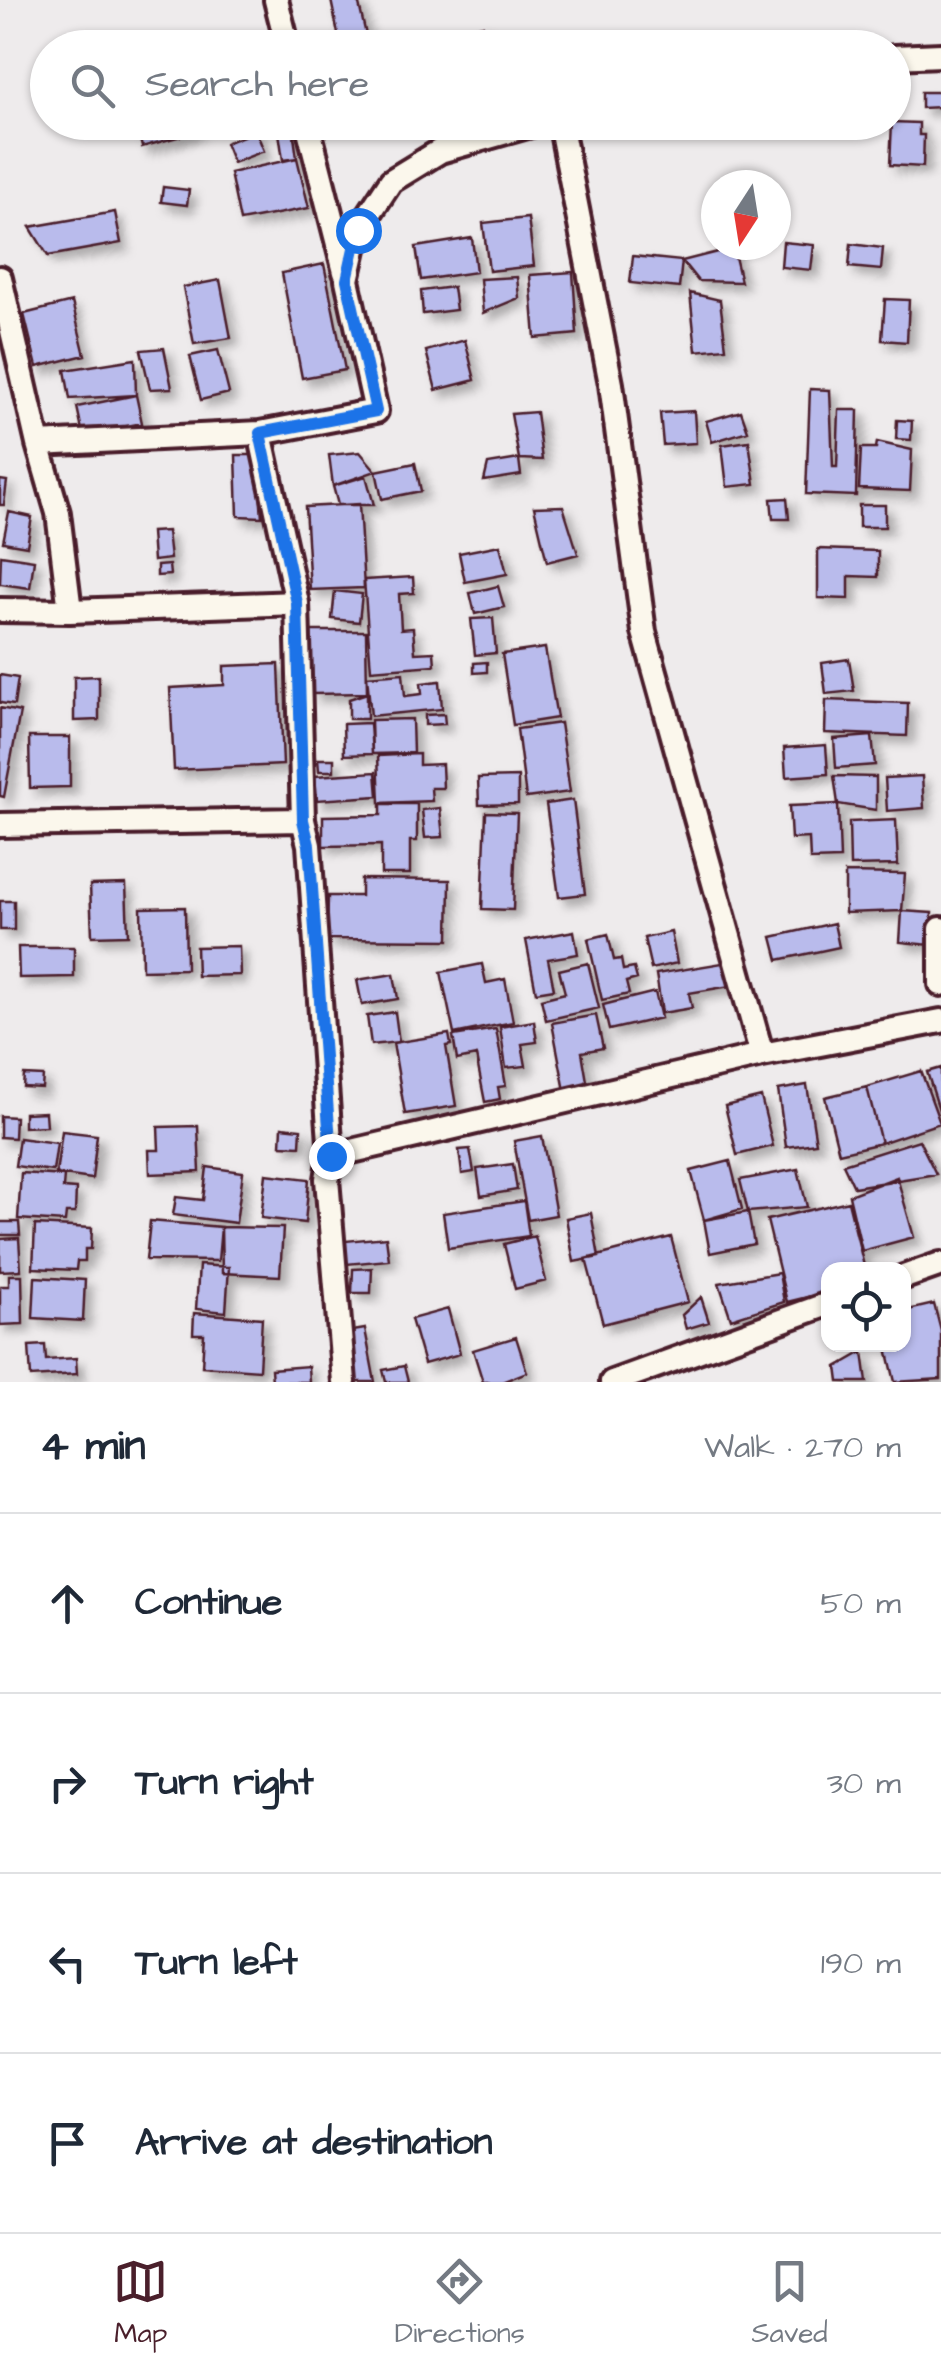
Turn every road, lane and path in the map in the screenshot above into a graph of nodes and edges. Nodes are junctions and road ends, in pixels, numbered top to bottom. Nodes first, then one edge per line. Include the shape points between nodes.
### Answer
1 (276, 0) edge
2 (284, 30) edge
3 (941, 56) edge
4 (911, 57) edge
5 (312, 140) edge
6 (478, 140) edge
7 (564, 140) edge
8 (0, 278) edge
9 (347, 280) junction
10 (260, 433) junction
11 (38, 444) junction
12 (297, 603) junction
13 (0, 610) edge
14 (70, 610) junction
15 (303, 820) junction
16 (0, 825) edge
17 (941, 929) edge
18 (941, 984) edge
19 (941, 1021) edge
20 (762, 1055) junction
21 (331, 1156) junction
22 (941, 1264) edge
23 (911, 1275) edge
24 (821, 1307) edge
25 (344, 1382) edge
26 (612, 1382) edge

1 - 2 street
3 - 4 street
5 - 9 street
6 - 9 street via 440,151 391,181 358,230
7 - 20 street via 611,384 644,632
8 - 11 street
9 - 10 street via 376,411
10 - 11 street
10 - 12 street
11 - 14 street via 58,513
12 - 14 street
12 - 15 street
13 - 14 street
15 - 16 street
15 - 21 street
17 - 18 street
19 - 20 street
20 - 21 street
21 - 25 street via 327,1179
22 - 23 street
24 - 26 street

